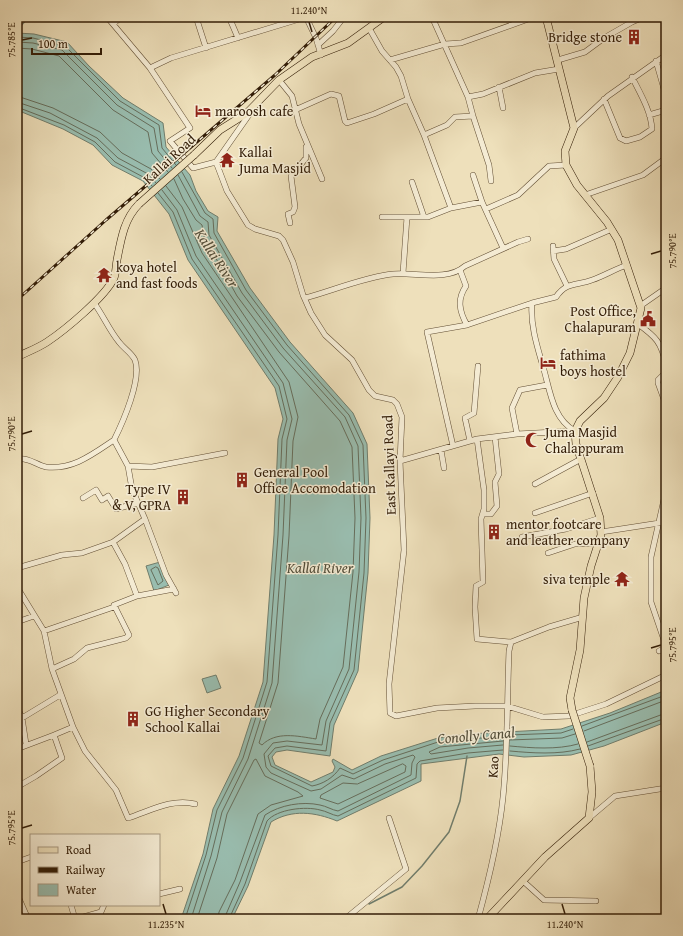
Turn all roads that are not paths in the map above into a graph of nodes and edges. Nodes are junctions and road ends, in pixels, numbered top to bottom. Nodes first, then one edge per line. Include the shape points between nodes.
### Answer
1 (107, 17) edge
2 (121, 17) edge
3 (196, 17) edge
4 (229, 17) edge
5 (306, 17) edge
6 (344, 17) edge
7 (384, 17) edge
8 (432, 17) edge
9 (534, 17) edge
10 (546, 17) edge
11 (644, 17) edge
12 (631, 19) edge
13 (113, 24) junction
14 (369, 28) junction
15 (238, 38) junction
16 (445, 44) junction
17 (318, 45) junction
18 (206, 48) junction
19 (321, 54) junction
20 (666, 55) edge
21 (390, 60) junction
22 (558, 60) junction
23 (656, 61) junction
24 (150, 68) junction
25 (559, 69) junction
26 (632, 77) junction
27 (279, 80) junction
28 (498, 88) junction
29 (666, 96) edge
30 (468, 97) junction
31 (408, 99) junction
32 (604, 99) junction
33 (254, 106) junction
34 (503, 108) dead end
35 (295, 110) junction
36 (666, 110) edge
37 (649, 115) junction
38 (473, 116) junction
39 (574, 128) junction
40 (424, 135) junction
41 (306, 144) junction
42 (666, 158) edge
43 (216, 162) junction
44 (566, 164) junction
45 (473, 175) dead end
46 (322, 179) dead end
47 (491, 181) dead end
48 (412, 182) dead end
49 (585, 195) junction
50 (482, 202) junction
51 (451, 208) junction
52 (486, 209) junction
53 (382, 217) dead end
54 (407, 217) junction
55 (424, 217) junction
56 (290, 223) dead end
57 (612, 229) junction
58 (528, 239) dead end
59 (503, 248) junction
60 (627, 265) junction
61 (460, 270) junction
62 (403, 274) junction
63 (567, 286) junction
64 (666, 288) edge
65 (304, 298) junction
66 (94, 303) junction
67 (532, 303) junction
68 (641, 308) junction
69 (638, 324) junction
70 (468, 325) junction
71 (664, 346) edge
72 (17, 357) edge
73 (666, 364) edge
74 (478, 366) dead end
75 (666, 372) edge
76 (547, 385) junction
77 (666, 405) edge
78 (575, 431) junction
79 (517, 434) junction
80 (495, 437) junction
81 (477, 439) junction
82 (114, 440) junction
83 (470, 441) junction
84 (453, 446) junction
85 (441, 450) junction
86 (225, 453) dead end
87 (580, 458) junction
88 (17, 459) edge
89 (400, 462) junction
90 (128, 466) junction
91 (444, 468) dead end
92 (536, 484) dead end
93 (593, 494) junction
94 (665, 495) edge
95 (83, 498) dead end
96 (138, 503) junction
97 (535, 513) dead end
98 (483, 514) junction
99 (600, 518) junction
100 (145, 519) junction
101 (666, 522) edge
102 (660, 523) junction
103 (601, 532) junction
104 (522, 537) dead end
105 (113, 542) junction
106 (597, 543) junction
107 (548, 553) dead end
108 (17, 568) edge
109 (17, 587) edge
110 (136, 596) junction
111 (114, 607) junction
112 (34, 616) junction
113 (583, 617) junction
114 (17, 622) edge
115 (44, 631) junction
116 (511, 642) junction
117 (666, 647) edge
118 (658, 651) dead end
119 (52, 669) junction
120 (666, 675) edge
121 (60, 695) junction
122 (507, 706) junction
123 (17, 707) edge
124 (570, 713) junction
125 (22, 718) junction
126 (73, 727) junction
127 (54, 735) junction
128 (26, 744) junction
129 (17, 749) edge
130 (17, 787) edge
131 (666, 788) edge
132 (194, 804) dead end
133 (390, 818) dead end
134 (589, 818) junction
135 (30, 857) edge
136 (17, 862) edge
137 (523, 880) junction
138 (180, 889) dead end
139 (17, 894) edge
140 (160, 894) edge
141 (596, 901) dead end
142 (71, 906) edge
143 (104, 906) edge
144 (28, 919) edge
145 (75, 919) edge
146 (344, 919) edge
147 (478, 919) edge
148 (487, 919) edge

1 - 13 street
2 - 13 street
3 - 18 street
4 - 15 street
5 - 15 street
5 - 17 street
6 - 17 street
7 - 14 main road, Kallai Road
8 - 16 street
9 - 16 street via 461,43
10 - 22 main road
11 - 12 street
12 - 22 street via 585,52
13 - 24 street
14 - 19 main road, Kallai Road via 348,43
14 - 21 street
15 - 18 street
16 - 21 street
16 - 30 street
17 - 19 street
18 - 24 street via 171,58
19 - 27 main road, Kallai Road via 312,57
20 - 23 street
21 - 31 street via 401,76
22 - 25 main road
23 - 26 street
23 - 29 street
24 - 43 street via 190,128 170,141 193,168
25 - 28 street via 535,73
25 - 39 main road
26 - 32 street
26 - 37 street
27 - 33 main road, Kallai Road
27 - 35 street via 292,96
28 - 30 street
28 - 34 street
30 - 38 street
31 - 35 street via 347,123 339,96 335,94
31 - 40 street
32 - 37 street via 620,138 626,141 640,137 652,129
32 - 39 street
33 - 43 street
33 - 66 main road, Kallai Road, bridge via 220,130 131,212 121,237 114,278
35 - 41 street
36 - 37 street
38 - 40 street via 455,117 448,125
38 - 47 street
39 - 44 main road via 565,151
40 - 51 street
41 - 46 street
41 - 56 street via 306,158 291,176 295,207 293,212 288,214
42 - 49 street via 643,175
43 - 65 street, East Kallayi Road via 227,191 248,225 279,236 283,240
44 - 49 main road
44 - 52 street via 549,166 518,195
45 - 50 street
48 - 55 street
49 - 57 main road
50 - 51 street
50 - 52 street
51 - 55 street
52 - 59 street
53 - 54 street
54 - 55 street
54 - 62 street
57 - 60 main road
57 - 63 street via 566,249 553,249 557,268
58 - 59 street
59 - 61 street
60 - 63 street via 588,282
60 - 68 main road
61 - 62 street via 434,275
61 - 70 street via 466,286 461,293 459,305
62 - 65 street via 382,275
63 - 67 street via 556,296
64 - 68 street
65 - 89 street, East Kallayi Road via 325,335 352,360 369,390 375,396 393,400 397,404 402,416
66 - 72 main road, Kallai Road via 47,342
66 - 82 street via 135,362 136,380
67 - 70 street
67 - 76 street via 536,343
68 - 69 main road
69 - 71 street
69 - 78 main road via 630,353 618,377 604,398 580,421
70 - 84 street via 427,332
71 - 73 street
74 - 83 street via 474,413 465,418
75 - 77 street via 658,383
76 - 78 street via 559,414 567,427
76 - 79 street via 520,390 512,408
78 - 79 street
78 - 87 main road
79 - 80 street
80 - 81 street
80 - 98 street via 499,474 495,482 497,506 491,514
81 - 83 street
81 - 98 street via 484,490
82 - 88 street via 87,459 66,466 46,466 23,458
82 - 90 street
83 - 84 street
84 - 85 street
85 - 89 street
85 - 91 street
86 - 90 street via 152,468
87 - 92 street
87 - 93 main road
89 - 122 street, East Kallayi Road via 404,550 390,684 390,713 396,716 437,708
90 - 96 street via 132,489
93 - 97 street
93 - 99 main road
94 - 102 street
95 - 96 street via 96,490 102,500 108,496 116,509
96 - 100 street
98 - 116 street via 483,582 476,586 475,607 478,639
99 - 103 main road
99 - 104 street via 566,529
100 - 105 street
100 - 110 street via 166,575 175,591
101 - 102 street
102 - 103 street
102 - 117 street via 651,557 651,602
103 - 106 main road
105 - 108 street via 82,553 62,555
105 - 110 street via 125,564
106 - 107 street via 575,544
106 - 113 main road via 587,580
109 - 112 street
110 - 111 street
111 - 115 street
111 - 119 street via 129,635 87,648 74,659
112 - 114 street
112 - 115 street
113 - 116 street
113 - 124 main road via 580,650 570,698
115 - 119 street
116 - 122 street, Kao
117 - 118 street
119 - 121 street
120 - 124 street, East Kallayi Road via 606,704
121 - 125 street
121 - 126 street
122 - 124 street, East Kallayi Road via 543,717
122 - 147 street, Kao via 508,733 498,834
123 - 125 street
124 - 134 main road, bridge via 590,766 592,792
125 - 128 street
126 - 127 street
126 - 132 street via 85,751 116,790 128,818 170,803 183,801
127 - 128 street
127 - 130 street via 62,758
128 - 129 street
131 - 134 street via 616,796
133 - 146 street via 406,870
134 - 137 main road
135 - 136 street
137 - 141 street via 544,900
137 - 148 main road
138 - 140 street
139 - 144 street
142 - 145 street
143 - 145 street via 101,912

